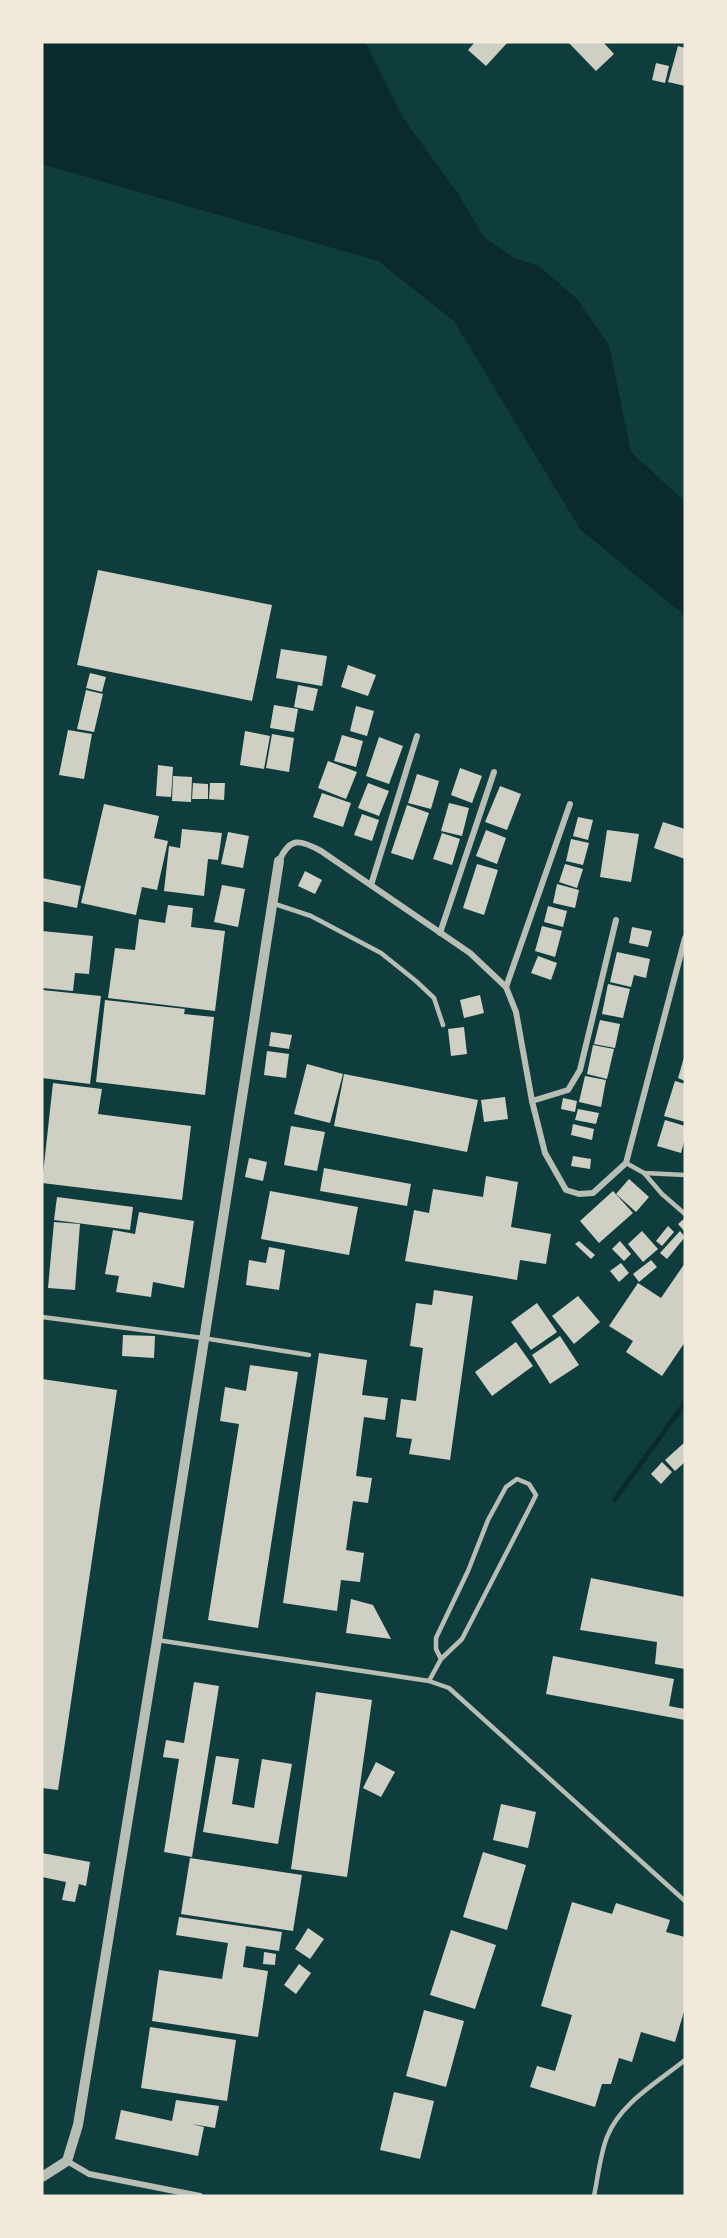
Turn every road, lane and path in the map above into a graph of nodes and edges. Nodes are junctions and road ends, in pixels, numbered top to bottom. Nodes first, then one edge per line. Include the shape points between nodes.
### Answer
1 (417, 736) dead end
2 (494, 772) dead end
3 (570, 804) dead end
4 (279, 861) joint
5 (371, 885) junction
6 (272, 903) junction
7 (616, 920) dead end
8 (440, 933) junction
9 (685, 938) edge
10 (506, 987) junction
11 (442, 1025) dead end
12 (532, 1101) junction
13 (626, 1163) junction
14 (644, 1173) junction
15 (685, 1175) edge
16 (685, 1214) edge
17 (42, 1317) edge
18 (203, 1338) junction
19 (309, 1355) dead end
20 (157, 1640) junction
21 (441, 1659) junction
22 (429, 1681) junction
23 (685, 1900) edge
24 (685, 2060) edge
25 (67, 2161) junction
26 (42, 2177) edge
27 (200, 2196) edge
28 (594, 2196) edge

1 - 5 street
2 - 8 street
3 - 10 street
4 - 5 street via 288,845 304,842
4 - 6 street
5 - 8 street
6 - 11 lane via 311,916 381,953 434,998
6 - 18 street
7 - 12 street via 580,1070 568,1090
8 - 10 street via 470,953
9 - 13 street
10 - 12 street via 516,1012
12 - 13 street via 545,1153 566,1190 593,1193
13 - 14 lane
14 - 15 lane
14 - 16 lane
17 - 18 lane
18 - 19 lane
18 - 20 street
20 - 22 lane
20 - 25 street via 78,2125
21 - 21 lane via 462,1639 528,1511 536,1495 529,1484 517,1479 506,1487 488,1520 436,1638
21 - 22 lane
22 - 23 lane via 449,1688 462,1699
24 - 28 lane via 618,2117 607,2137
25 - 26 street
25 - 27 street via 89,2174

